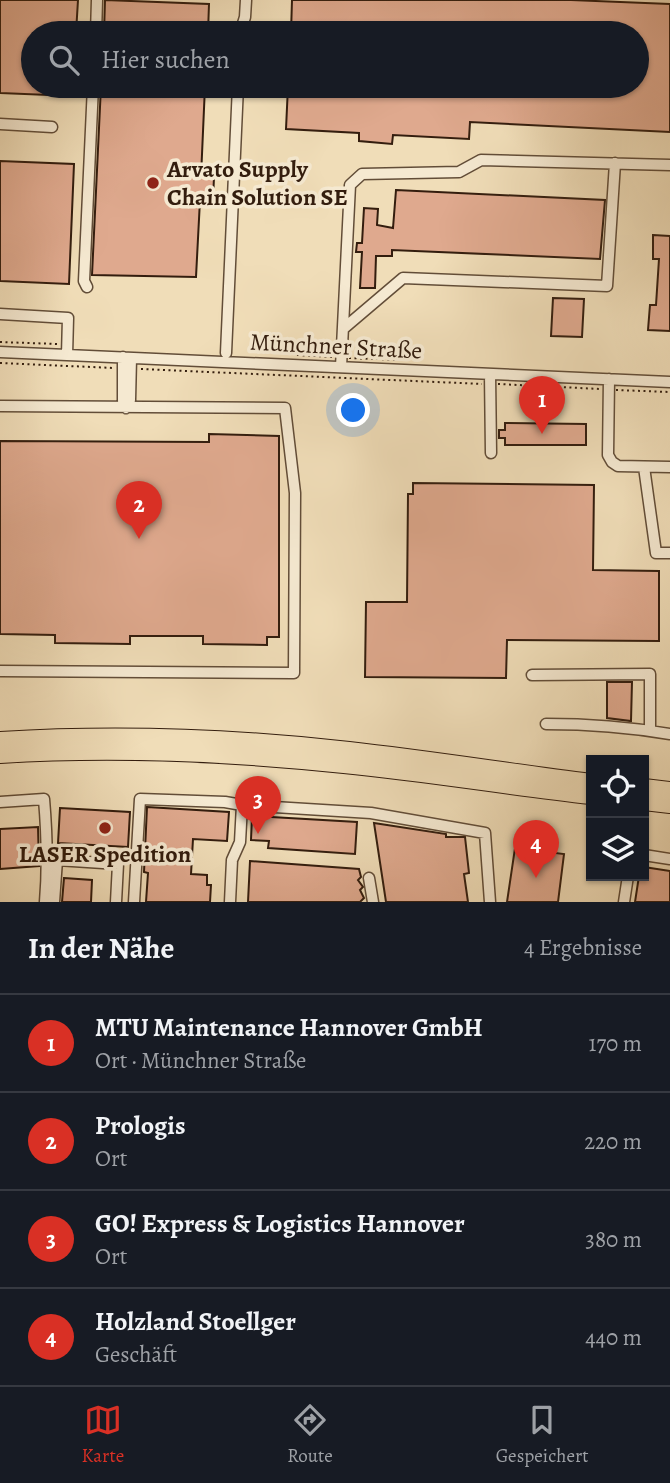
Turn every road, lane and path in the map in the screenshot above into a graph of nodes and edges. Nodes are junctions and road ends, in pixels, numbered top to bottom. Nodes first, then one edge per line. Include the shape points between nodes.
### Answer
1 (97, 0) edge
2 (246, 0) edge
3 (96, 21) edge
4 (244, 21) edge
5 (92, 98) edge
6 (237, 98) edge
7 (0, 124) edge
8 (52, 127) dead end
9 (615, 163) junction
10 (670, 165) edge
11 (88, 287) dead end
12 (0, 314) edge
13 (343, 329) junction
14 (0, 352) edge
15 (226, 353) dead end
16 (67, 355) junction
17 (0, 363) edge
18 (127, 363) junction
19 (341, 367) junction
20 (490, 379) junction
21 (670, 382) edge
22 (609, 384) junction
23 (670, 392) edge
24 (0, 406) edge
25 (126, 408) junction
26 (491, 453) dead end
27 (644, 467) junction
28 (670, 467) edge
29 (670, 553) edge
30 (0, 671) edge
31 (532, 675) dead end
32 (546, 724) dead end
33 (650, 730) junction
34 (670, 734) edge
35 (0, 740) edge
36 (0, 755) edge
37 (586, 781) edge
38 (649, 788) edge
39 (670, 790) edge
40 (586, 795) edge
41 (0, 802) edge
42 (649, 803) edge
43 (242, 805) junction
44 (670, 805) edge
45 (649, 856) edge
46 (670, 859) edge
47 (369, 878) dead end
48 (627, 881) edge
49 (45, 902) edge
50 (54, 902) edge
51 (116, 902) edge
52 (134, 902) edge
53 (230, 902) edge
54 (373, 902) edge
55 (491, 902) edge
56 (624, 902) edge

1 - 3 street
2 - 4 street
5 - 11 street via 83,281
6 - 15 street
7 - 8 street
9 - 10 street
9 - 13 street via 607,286 403,278
9 - 13 street via 481,160 459,172 362,173 350,185
12 - 16 street via 68,318
13 - 19 street
14 - 16 street, Münchner Straße
16 - 18 street, Münchner Straße
17 - 18 path
18 - 19 street, Münchner Straße
18 - 20 path
18 - 25 street via 130,400
19 - 20 street, Münchner Straße
20 - 22 street, Münchner Straße
20 - 22 path
20 - 26 street
21 - 22 street, Münchner Straße
22 - 23 path
22 - 27 street via 608,456 618,466
24 - 25 street
25 - 30 street via 285,408 295,494 294,673
27 - 28 street
27 - 29 street via 656,552
31 - 33 street via 650,674
32 - 33 street
33 - 34 street
35 - 37 highway via 244,741
36 - 40 highway via 148,752 244,756
38 - 39 highway
41 - 49 street via 44,799 48,840
42 - 44 highway
43 - 52 street via 141,799
43 - 53 street
43 - 55 street via 371,813 485,833
45 - 46 street
47 - 54 street
48 - 56 street
50 - 51 street via 57,860 118,864

